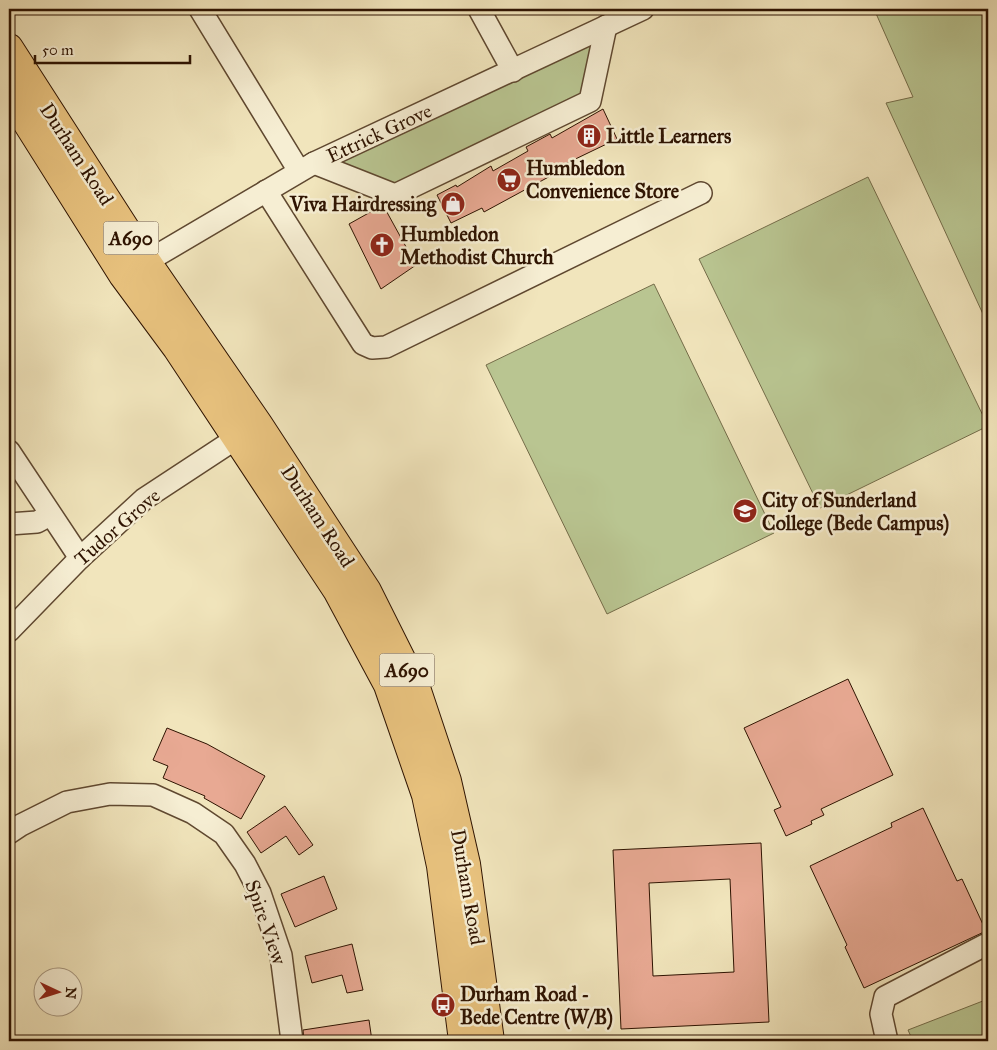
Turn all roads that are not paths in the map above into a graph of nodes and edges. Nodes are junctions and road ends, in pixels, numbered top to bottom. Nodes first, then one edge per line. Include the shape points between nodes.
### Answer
1 (200, 9) edge
2 (479, 9) edge
3 (643, 9) edge
4 (606, 26) junction
5 (9, 48) edge
6 (513, 71) junction
7 (9, 94) edge
8 (306, 167) junction
9 (266, 191) junction
10 (700, 193) dead end
11 (146, 261) junction
12 (123, 275) junction
13 (248, 431) junction
14 (9, 451) edge
15 (50, 515) junction
16 (9, 524) edge
17 (80, 558) junction
18 (9, 631) edge
19 (9, 833) edge
20 (985, 945) dead end
21 (292, 1041) edge
22 (463, 1041) edge
23 (490, 1041) edge
24 (887, 1041) edge

1 - 8 street
2 - 6 street
3 - 4 street, Ettrick Grove
4 - 6 street, Ettrick Grove
4 - 8 street via 590,101 395,195
5 - 11 highway, Durham Road / A690
6 - 8 street, Ettrick Grove
7 - 12 highway, Durham Road / A690
8 - 9 street, Ettrick Grove
9 - 10 street via 363,344 379,348
9 - 11 street, Ettrick Grove
11 - 12 street, Ettrick Grove
11 - 13 highway, Durham Road / A690
12 - 13 highway, Durham Road / A690 via 177,348
13 - 17 street, Tudor Grove via 144,499
13 - 22 highway, Durham Road / A690 via 388,685 426,795 441,866
13 - 23 highway, Durham Road / A690 via 367,591 417,691 447,781 466,864
14 - 15 street
15 - 16 street via 36,522
15 - 17 street
17 - 18 street, Tudor Grove
19 - 21 street, Spire View via 67,802 110,794 153,795 193,813 224,834 260,893 281,955
20 - 24 street via 885,997 882,1014

